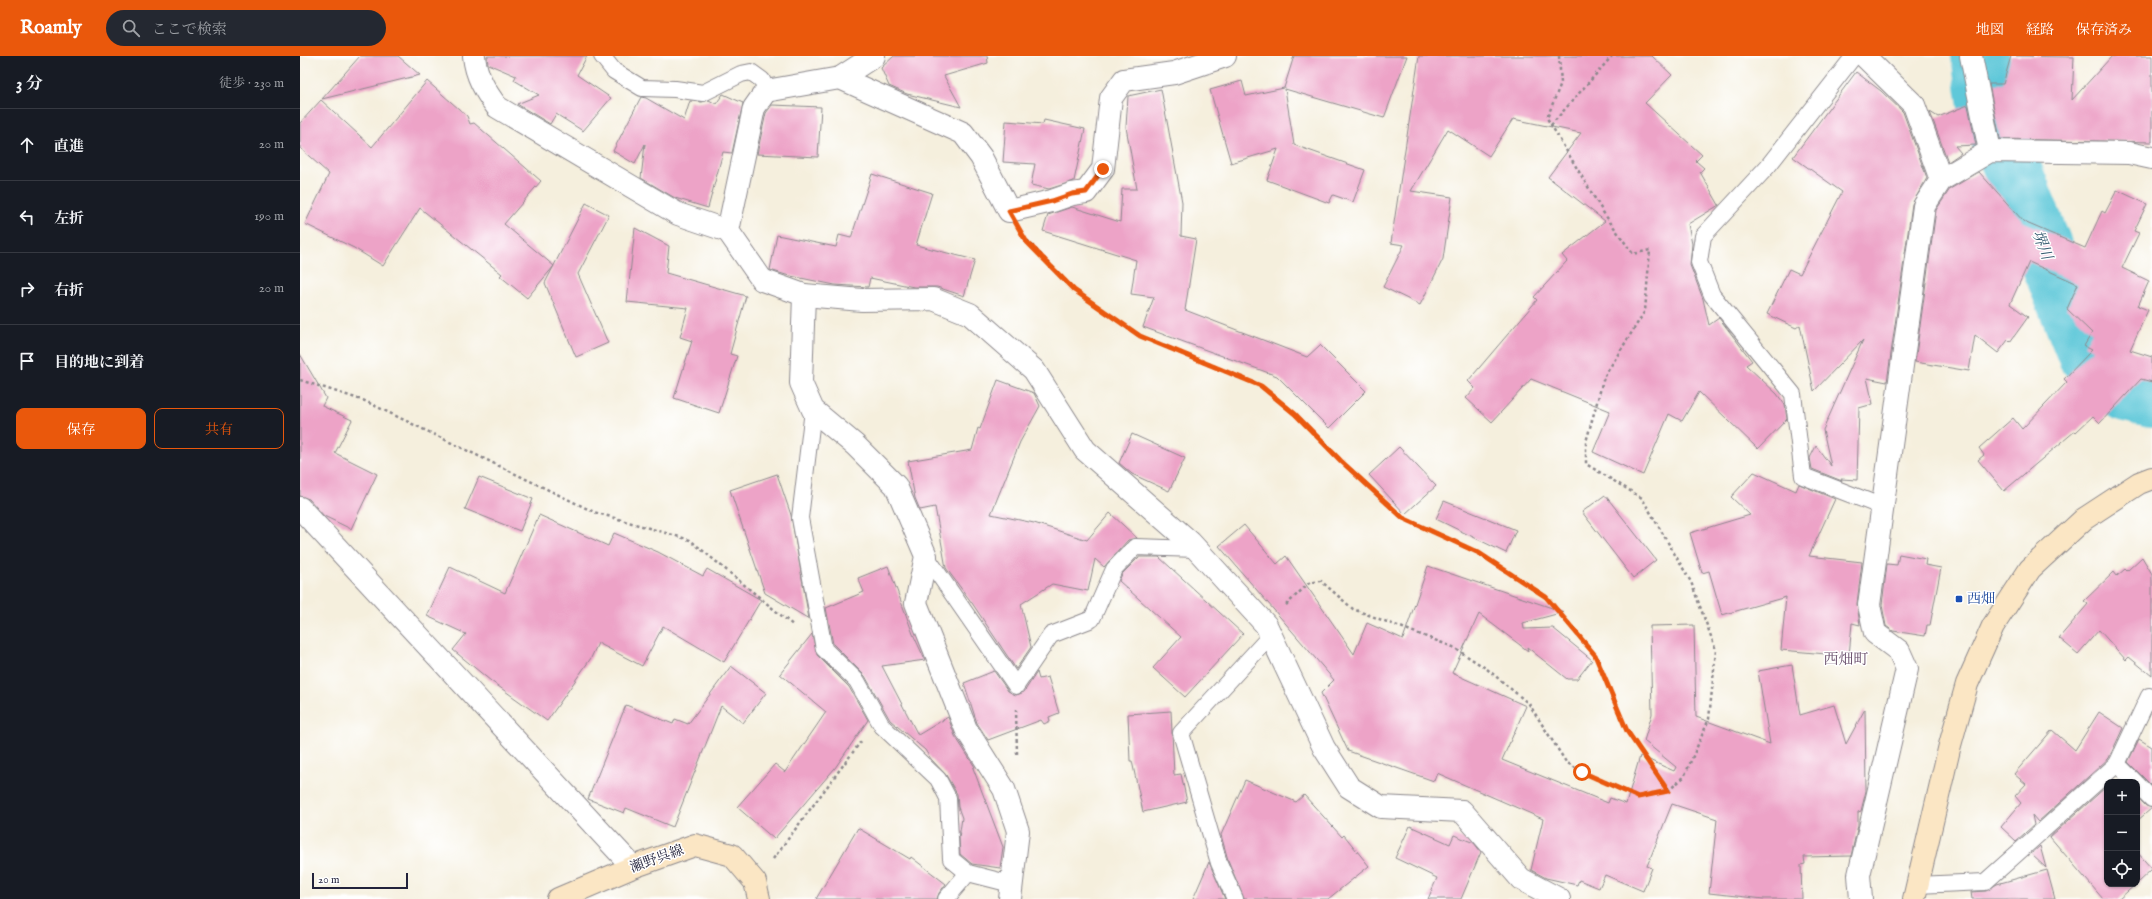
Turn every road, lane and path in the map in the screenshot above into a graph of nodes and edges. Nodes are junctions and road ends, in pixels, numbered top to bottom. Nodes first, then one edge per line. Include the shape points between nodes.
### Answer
1 (474, 56) edge
2 (602, 56) edge
3 (874, 56) edge
4 (1225, 56) edge
5 (1559, 56) edge
6 (1612, 56) edge
7 (1854, 56) edge
8 (1864, 56) edge
9 (1971, 56) edge
10 (840, 78) junction
11 (766, 91) junction
12 (1551, 125) junction
13 (1990, 151) junction
14 (2152, 158) edge
15 (1941, 180) junction
16 (1009, 211) junction
17 (728, 231) junction
18 (804, 295) junction
19 (300, 380) edge
20 (813, 410) junction
21 (2152, 478) edge
22 (1883, 507) junction
23 (300, 508) edge
24 (1197, 549) junction
25 (926, 556) junction
26 (1268, 630) junction
27 (824, 649) junction
28 (2149, 696) dead end
29 (878, 719) junction
30 (2117, 764) junction
31 (2132, 779) edge
32 (2140, 787) edge
33 (1668, 791) junction
34 (2152, 799) edge
35 (633, 867) junction
36 (968, 873) junction
37 (757, 890) edge
38 (1010, 892) edge
39 (1916, 892) edge
40 (558, 899) edge
41 (946, 899) edge
42 (1235, 899) edge
43 (1558, 899) edge
44 (1861, 899) edge

1 - 17 street via 475,67 483,88 497,106 678,214
2 - 11 lane via 614,71 642,88 703,93 741,74 751,72 762,80
3 - 10 street
4 - 16 street via 1174,73 1124,80 1111,98 1103,169 1086,192
5 - 12 path via 1561,83 1547,118
6 - 12 path
7 - 22 lane via 1768,166 1703,236 1699,262 1712,295 1792,394 1803,476
8 - 15 street via 1914,105
9 - 13 street
10 - 11 street
10 - 16 street via 963,133 981,157
11 - 17 street via 754,108
12 - 33 path via 1603,212 1633,254 1650,250 1645,311 1604,377 1586,442 1586,464 1642,498 1691,582 1716,650 1709,719 1684,777
13 - 14 street via 2129,154
13 - 15 street
15 - 22 street via 1924,206
16 - 33 path via 1026,241 1074,290 1140,336 1261,386 1295,414 1403,518 1479,553 1546,597 1595,655 1627,731
17 - 18 street via 762,280
18 - 20 street via 801,383
18 - 24 street via 862,300 933,299 970,314 1034,370 1086,450
19 - 27 path via 365,401 594,512 690,540
20 - 25 street via 855,445 896,486
20 - 27 lane via 800,518
21 - 39 street via 2139,483 2084,519 2036,564 1992,626 1967,684
22 - 44 street via 1869,605 1875,633 1899,651 1907,669 1859,875
23 - 35 street
24 - 25 lane via 1135,547 1114,569 1092,619 1051,635 1016,686
24 - 26 street
25 - 38 street via 916,603 966,729 1004,789 1018,831
26 - 33 path via 1309,583 1321,581 1353,609 1453,647 1487,669 1529,704 1566,762 1582,772 1638,797
26 - 42 lane via 1181,733 1219,864
26 - 43 street via 1324,748 1349,787 1381,807 1462,811 1521,879
27 - 29 lane via 857,680
28 - 30 lane
29 - 36 lane via 882,726 938,779 948,798 951,859
29 - 37 path
30 - 31 lane
30 - 39 lane via 1985,882
32 - 34 lane
35 - 37 street, 瀬野呉線 via 695,845 732,856
35 - 40 street, 瀬野呉線
36 - 38 lane
36 - 41 lane

